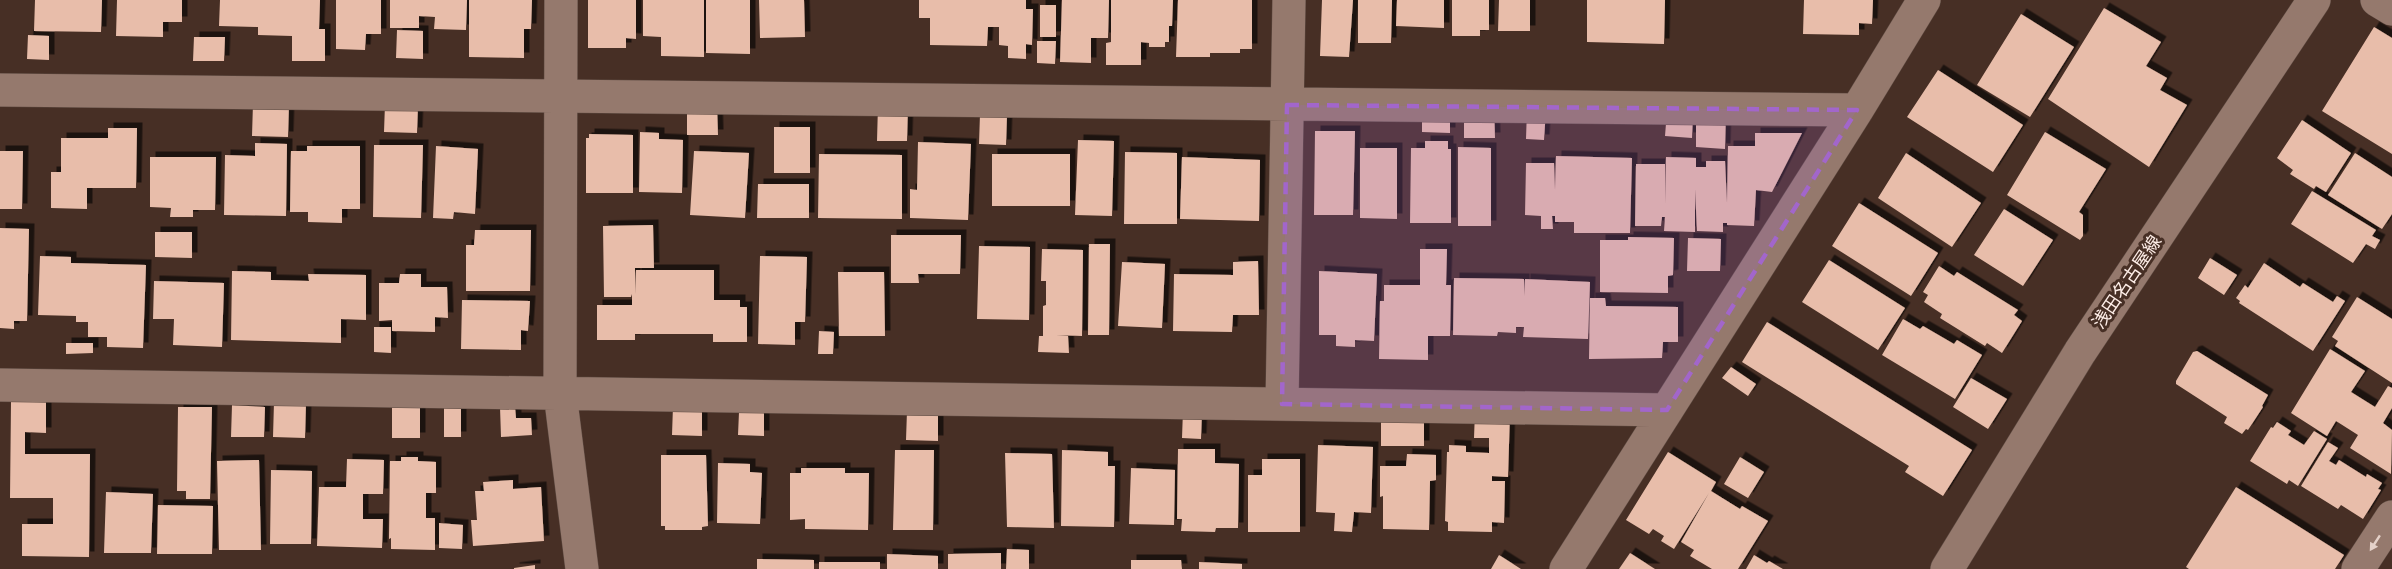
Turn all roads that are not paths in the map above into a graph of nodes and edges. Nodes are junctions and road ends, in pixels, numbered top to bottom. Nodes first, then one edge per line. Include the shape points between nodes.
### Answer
1 (561, 0) edge
2 (1289, 0) edge
3 (1924, 0) edge
4 (2314, 0) edge
5 (2377, 0) edge
6 (2392, 9) edge
7 (0, 90) edge
8 (562, 96) junction
9 (1287, 105) junction
10 (1857, 110) junction
11 (0, 385) edge
12 (560, 393) junction
13 (1282, 404) junction
14 (1667, 410) junction
15 (2392, 517) edge
16 (582, 569) edge
17 (1566, 569) edge
18 (1947, 569) edge
19 (2358, 569) edge

1 - 8 street
2 - 9 street
3 - 10 street
4 - 18 street, 浅田名古屋線 via 2080,352
5 - 6 street
7 - 8 street
8 - 9 street
8 - 12 street
9 - 10 street
9 - 13 street
10 - 14 street
11 - 12 street
12 - 13 street
12 - 16 street
13 - 14 street
14 - 17 street
15 -> 19 street

